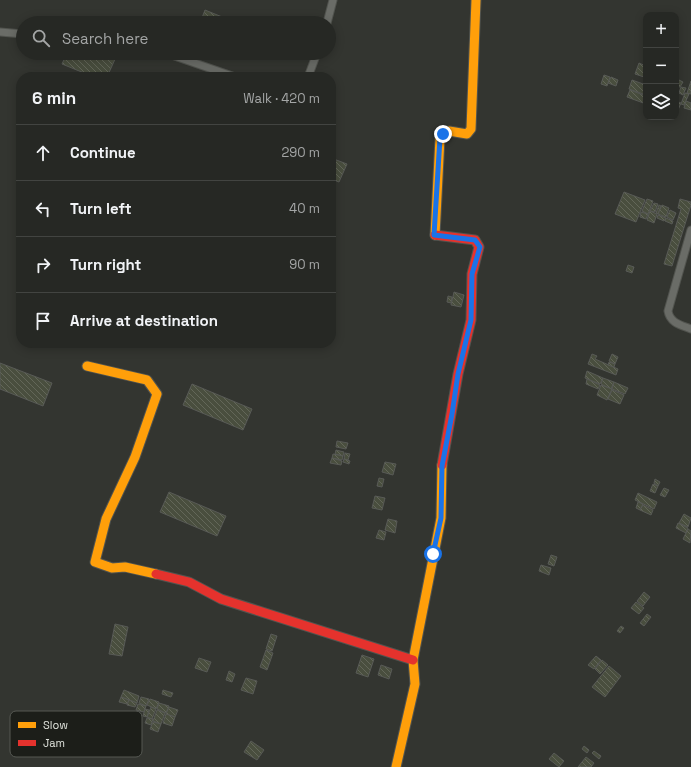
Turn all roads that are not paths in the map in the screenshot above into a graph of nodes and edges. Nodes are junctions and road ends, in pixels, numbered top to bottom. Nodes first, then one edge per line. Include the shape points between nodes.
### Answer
1 (334, 0) edge
2 (476, 0) edge
3 (329, 16) edge
4 (0, 32) edge
5 (16, 33) edge
6 (186, 60) edge
7 (314, 60) edge
8 (221, 72) edge
9 (310, 72) edge
10 (691, 230) edge
11 (691, 329) edge
12 (87, 366) dead end
13 (413, 660) junction
14 (396, 767) edge

1 - 3 street
2 - 13 street via 471,129 467,134 449,131 440,138 434,235 475,240 480,247 472,274 471,320 458,374 442,466 441,518
4 - 5 street
6 - 8 street
7 - 9 street
10 - 11 street via 668,311 673,322
12 - 13 street via 147,380 157,394 135,457 106,519 95,562 112,568 125,567 189,582 221,600
13 - 14 street via 415,684

